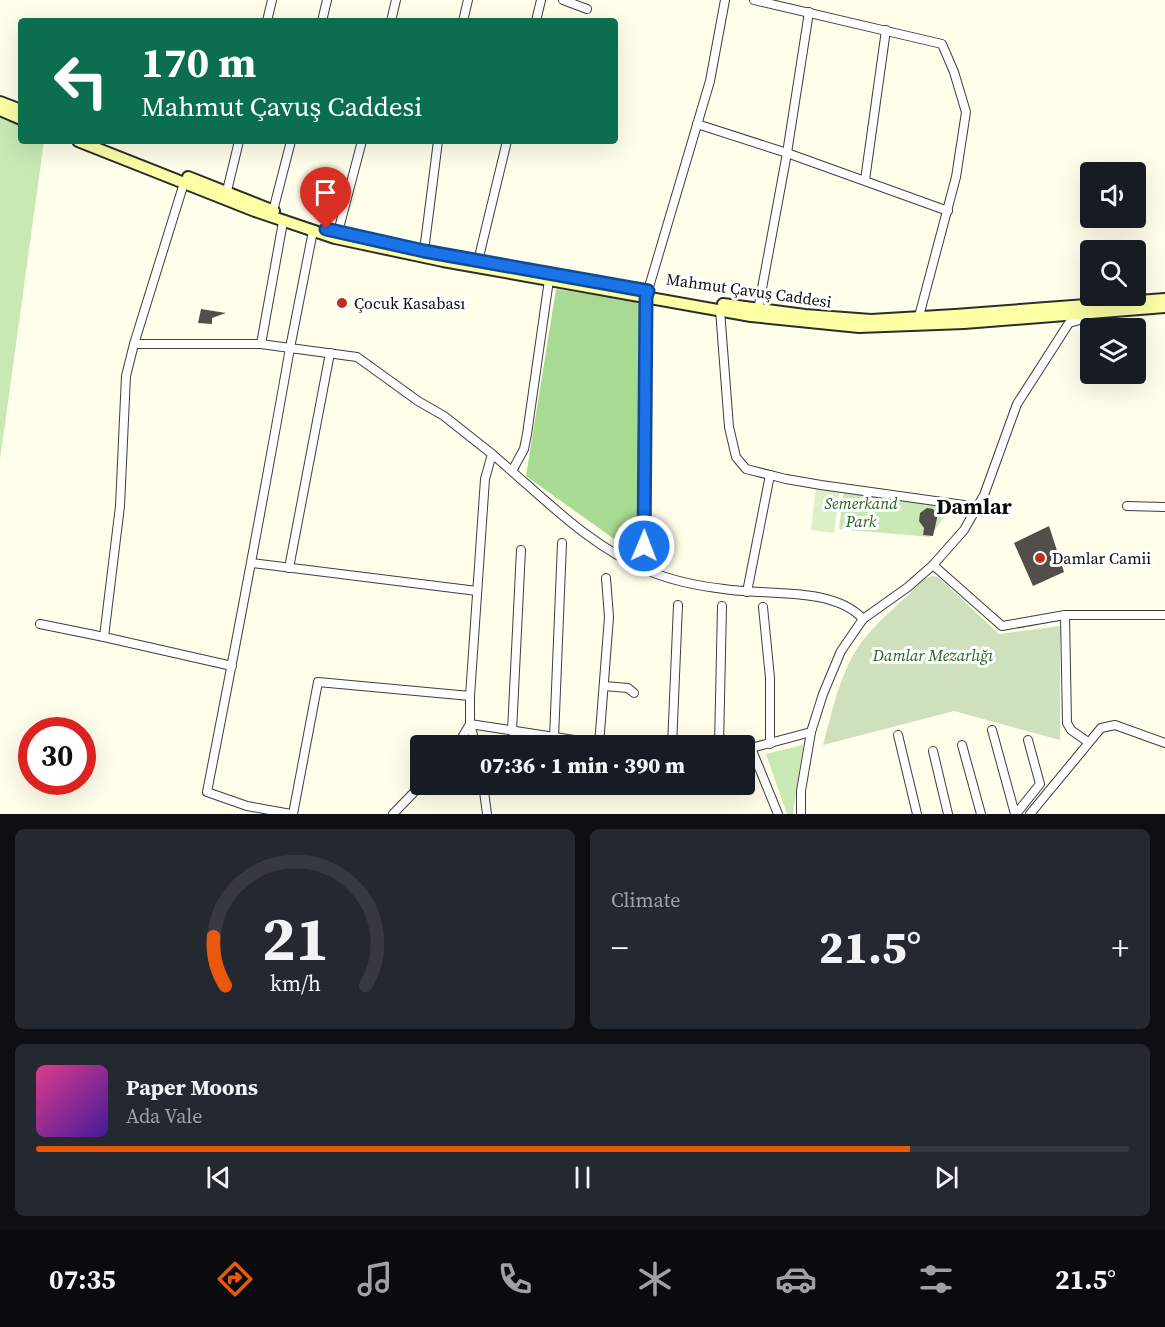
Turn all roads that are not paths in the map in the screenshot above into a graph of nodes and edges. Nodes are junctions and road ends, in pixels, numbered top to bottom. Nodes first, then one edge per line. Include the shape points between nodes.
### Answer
1 (272, 0) edge
2 (327, 0) edge
3 (396, 0) edge
4 (468, 0) edge
5 (541, 0) edge
6 (563, 0) edge
7 (725, 0) edge
8 (754, 0) edge
9 (587, 9) dead end
10 (809, 12) junction
11 (268, 18) edge
12 (323, 18) edge
13 (392, 18) edge
14 (464, 18) edge
15 (537, 18) edge
16 (886, 30) junction
17 (0, 102) edge
18 (0, 110) edge
19 (18, 110) edge
20 (18, 118) edge
21 (697, 124) junction
22 (86, 144) edge
23 (105, 144) edge
24 (238, 144) edge
25 (290, 144) edge
26 (361, 144) edge
27 (438, 144) edge
28 (506, 144) edge
29 (787, 153) junction
30 (865, 180) junction
31 (184, 183) junction
32 (226, 196) junction
33 (273, 211) junction
34 (948, 211) junction
35 (282, 222) junction
36 (313, 231) junction
37 (338, 232) junction
38 (424, 251) junction
39 (478, 261) junction
40 (549, 280) junction
41 (647, 294) junction
42 (1165, 299) edge
43 (1165, 307) edge
44 (720, 310) junction
45 (758, 310) junction
46 (1067, 319) junction
47 (918, 321) junction
48 (134, 344) junction
49 (261, 344) junction
50 (290, 348) junction
51 (330, 353) junction
52 (492, 454) junction
53 (512, 471) junction
54 (770, 475) junction
55 (1127, 506) dead end
56 (978, 507) junction
57 (1165, 507) edge
58 (562, 543) dead end
59 (521, 550) dead end
60 (252, 563) junction
61 (933, 565) junction
62 (289, 568) junction
63 (644, 569) junction
64 (606, 578) dead end
65 (477, 591) junction
66 (747, 592) junction
67 (678, 605) dead end
68 (722, 606) dead end
69 (763, 607) dead end
70 (1065, 615) junction
71 (1165, 615) edge
72 (863, 619) junction
73 (40, 624) dead end
74 (104, 637) junction
75 (232, 666) junction
76 (604, 686) junction
77 (634, 693) dead end
78 (470, 696) junction
79 (470, 724) junction
80 (993, 730) dead end
81 (512, 731) junction
82 (812, 732) junction
83 (464, 735) edge
84 (473, 735) edge
85 (536, 735) edge
86 (554, 735) edge
87 (600, 735) edge
88 (672, 735) edge
89 (719, 735) edge
90 (898, 735) dead end
91 (1028, 740) dead end
92 (1088, 742) junction
93 (1165, 743) edge
94 (770, 744) junction
95 (962, 745) dead end
96 (755, 747) edge
97 (933, 751) dead end
98 (755, 765) edge
99 (411, 795) edge
100 (484, 795) edge
101 (292, 814) edge
102 (393, 814) edge
103 (487, 814) edge
104 (778, 814) edge
105 (801, 814) edge
106 (917, 814) edge
107 (948, 814) edge
108 (981, 814) edge
109 (1016, 814) edge
110 (1030, 814) edge

1 - 11 street
2 - 12 street
3 - 13 street
4 - 14 street
5 - 15 street
6 - 9 street
7 - 21 street via 710,81
8 - 10 street
10 - 16 street
10 - 29 street
16 - 30 street
16 - 34 street via 942,44 954,72 966,112
17 - 19 main road
18 - 20 main road
21 - 29 street
21 - 41 street
22 - 31 main road
23 - 32 main road, Mahmut Çavuş Caddesi
24 - 32 street
25 - 33 street
26 - 37 street
27 - 38 street
28 - 39 street
29 - 30 street
29 - 45 street
30 - 34 street
31 - 32 main road
31 - 48 street
32 - 33 main road, Mahmut Çavuş Caddesi
32 - 35 main road
33 - 37 main road, Mahmut Çavuş Caddesi
34 - 47 street
35 - 36 main road
35 - 49 street
36 - 40 main road via 393,251
36 - 50 street
37 - 38 main road, Mahmut Çavuş Caddesi
38 - 39 main road, Mahmut Çavuş Caddesi
39 - 41 main road, Mahmut Çavuş Caddesi
40 - 41 main road
40 - 53 street via 526,441
41 - 44 main road
41 - 45 main road, Mahmut Çavuş Caddesi
41 - 63 street
42 - 47 main road, Mahmut Çavuş Caddesi
43 - 46 main road
44 - 47 main road via 836,326
44 - 54 street via 729,427 736,457 746,469
45 - 47 main road, Mahmut Çavuş Caddesi
46 - 47 main road
46 - 56 street via 1017,404
48 - 49 street
48 - 74 street via 126,376 120,506
49 - 50 street
50 - 51 street
50 - 60 street
51 - 52 street via 357,357
51 - 62 street
52 - 53 street
52 - 65 street via 485,479
53 - 63 street via 577,528
54 - 56 street
54 - 66 street
55 - 57 street
56 - 61 street via 964,530
58 - 86 street
59 - 81 street
60 - 62 street
60 - 75 street
61 - 70 street via 1002,626
61 - 72 street
62 - 65 street
63 - 66 street via 687,584
64 - 76 street via 609,617
65 - 78 street
66 - 72 street via 822,598 838,602
67 - 88 street
68 - 89 street
69 - 94 street via 770,678
70 - 71 street
70 - 92 street via 1067,723
72 - 82 street via 842,651
73 - 74 street
74 - 75 street
75 - 101 street via 207,792 247,806
76 - 77 street via 628,688
76 - 87 street
78 - 79 street
78 - 101 street via 318,682
79 - 81 street
79 - 83 street
79 - 84 street
80 - 109 street
81 - 85 street
82 - 94 street
82 - 105 street via 801,791
90 - 106 street
91 - 109 street via 1040,784
92 - 93 street via 1101,728 1115,725
92 - 110 street
94 - 96 street
95 - 108 street
97 - 107 street
98 - 104 street
99 - 102 street
100 - 103 street

